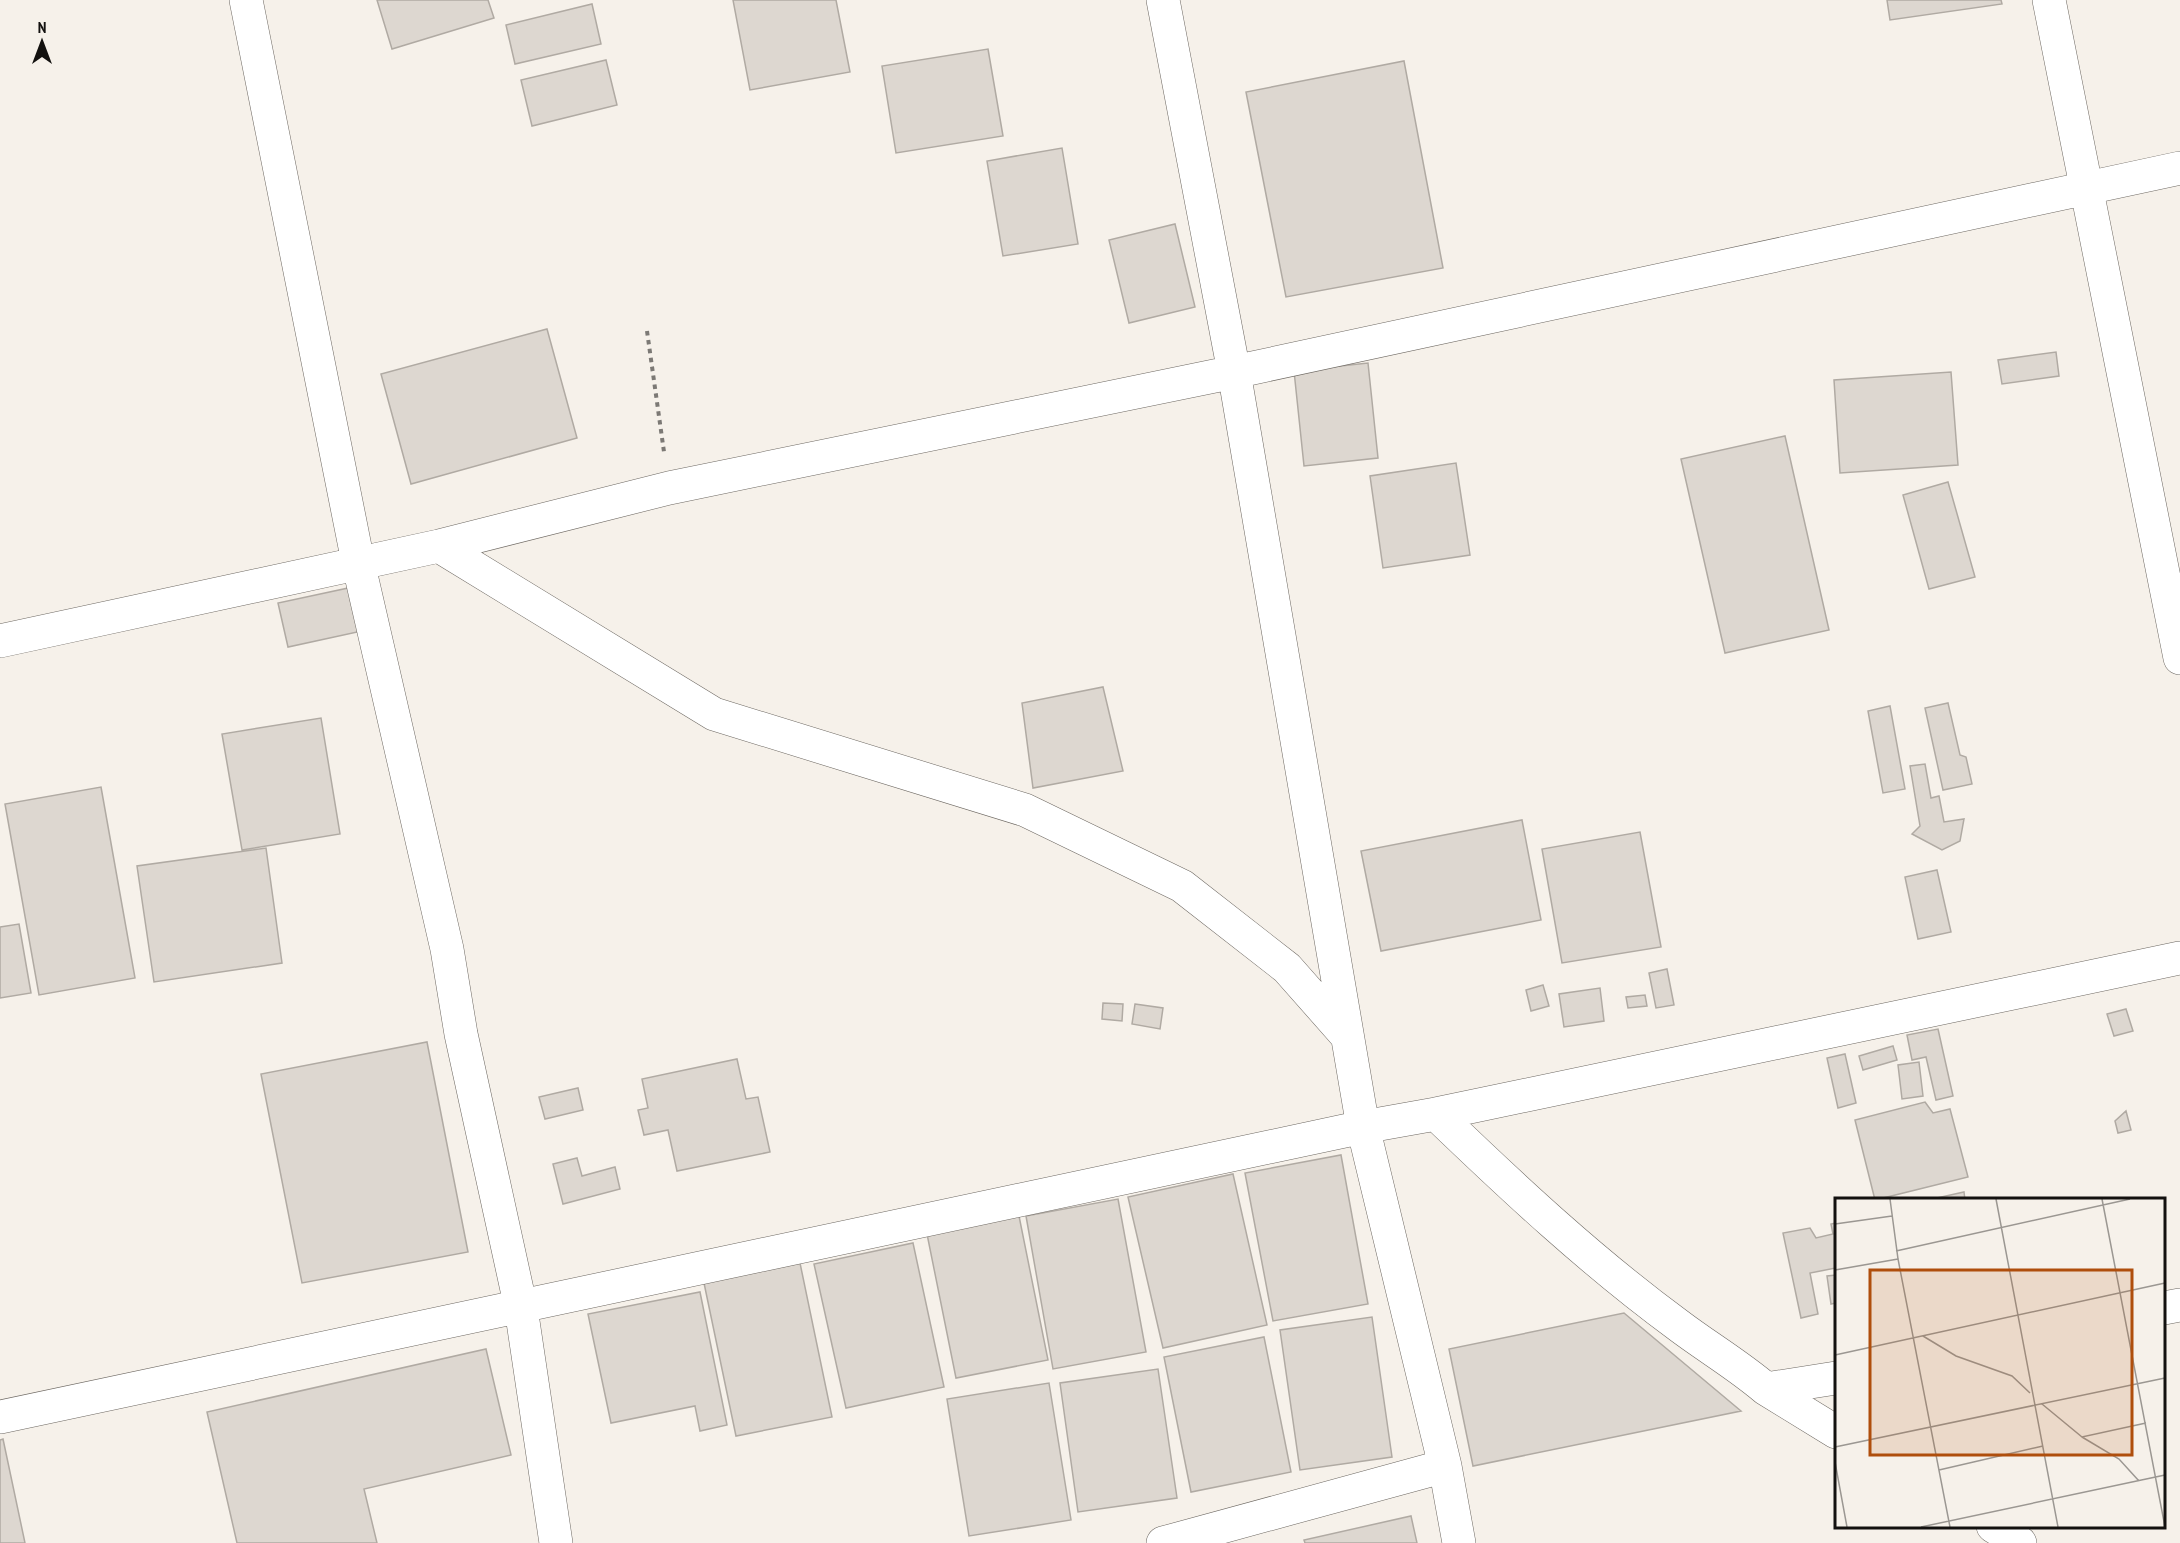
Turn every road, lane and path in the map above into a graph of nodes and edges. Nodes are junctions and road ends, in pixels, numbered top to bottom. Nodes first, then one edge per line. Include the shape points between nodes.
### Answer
1 (246, 0) edge
2 (1163, 0) edge
3 (2049, 0) edge
4 (2180, 168) edge
5 (2086, 188) junction
6 (647, 331) dead end
7 (1234, 372) junction
8 (669, 488) junction
9 (439, 546) junction
10 (358, 562) junction
11 (0, 641) edge
12 (2180, 658) edge
13 (2180, 958) edge
14 (1347, 1036) junction
15 (1436, 1114) junction
16 (1363, 1127) junction
17 (2180, 1305) edge
18 (521, 1308) junction
19 (2165, 1308) edge
20 (1835, 1378) edge
21 (1766, 1389) junction
22 (0, 1417) edge
23 (1835, 1431) edge
24 (1445, 1466) junction
25 (1995, 1528) edge
26 (556, 1543) edge
27 (1163, 1543) edge
28 (1460, 1543) edge
29 (2020, 1543) edge

1 - 10 street
2 - 7 street
3 - 5 street
4 - 5 street
5 - 7 street
5 - 12 street
6 - 8 path
7 - 8 street
7 - 14 street
8 - 9 street
9 - 10 street
9 - 14 street via 714,714 1025,810 1182,886 1287,968
10 - 11 street
10 - 18 street via 447,949 461,1034
13 - 15 street
14 - 16 street
15 - 16 street
15 - 21 street via 1538,1213 1678,1325
16 - 18 street
16 - 24 street
17 - 19 street
18 - 22 street
18 - 26 street
20 - 21 street
21 - 23 street
24 - 27 street
24 - 28 street
25 - 29 street

